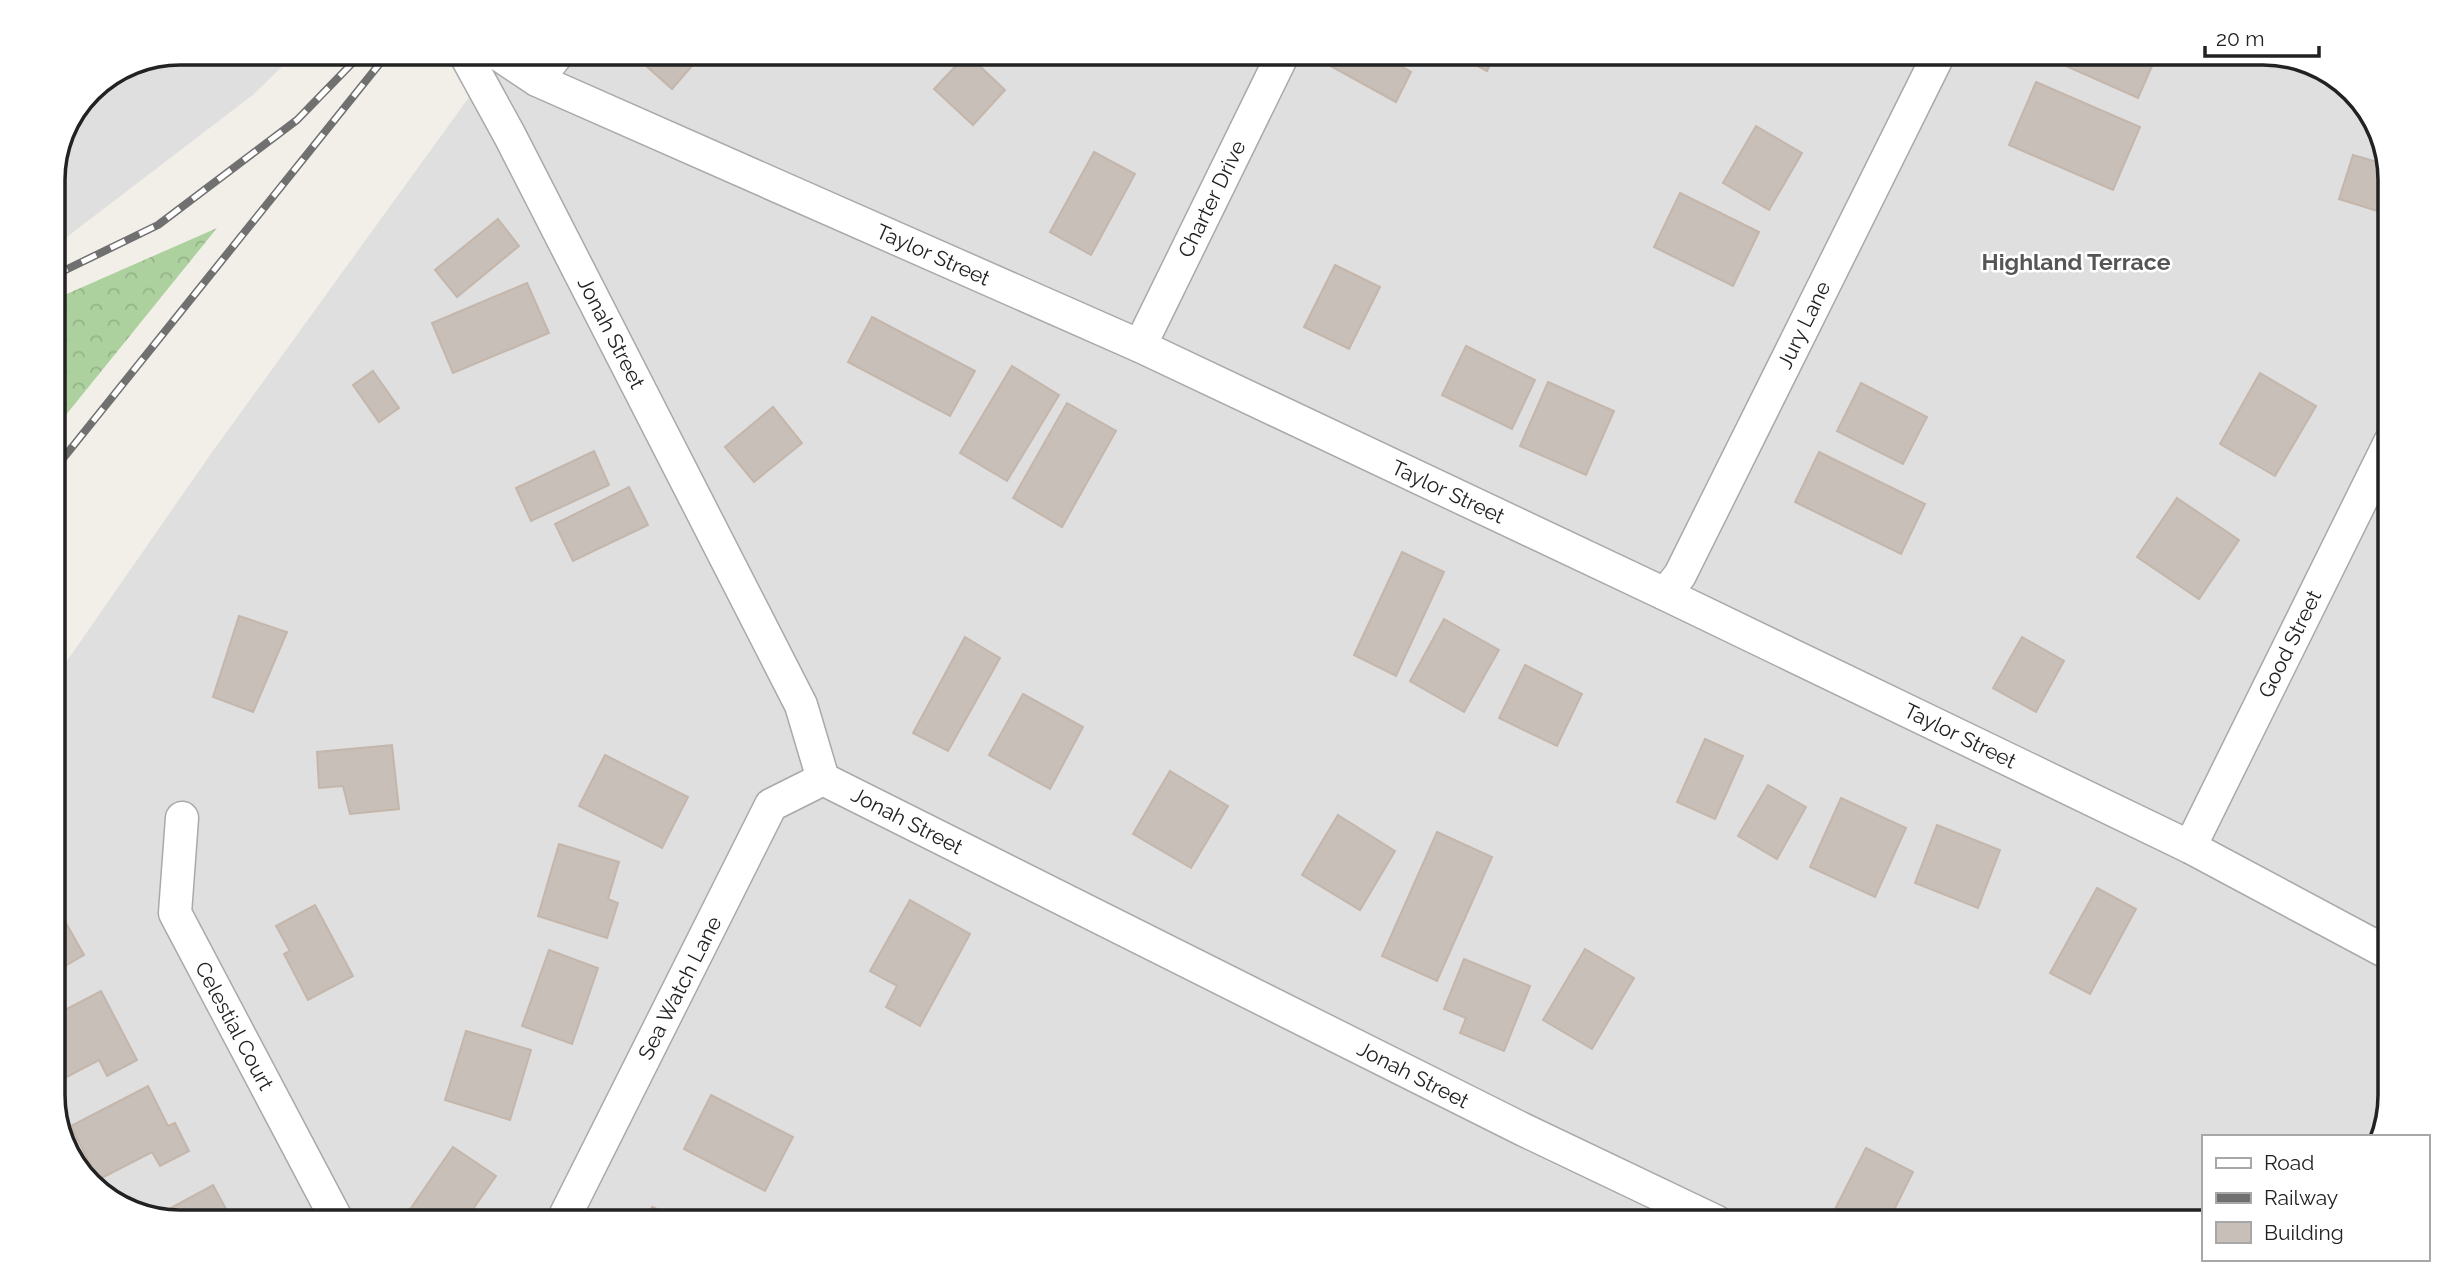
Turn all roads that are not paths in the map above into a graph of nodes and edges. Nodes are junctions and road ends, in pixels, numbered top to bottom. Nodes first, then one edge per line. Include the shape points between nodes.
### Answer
1 (471, 65) edge
2 (514, 65) edge
3 (549, 65) edge
4 (1278, 65) edge
5 (1934, 65) edge
6 (537, 80) junction
7 (1140, 346) junction
8 (2378, 466) edge
9 (1665, 594) junction
10 (824, 779) junction
11 (182, 818) dead end
12 (2190, 847) junction
13 (2378, 948) edge
14 (331, 1210) edge
15 (568, 1210) edge
16 (1690, 1210) edge

1 - 10 street, Jonah Street via 801,705
2 - 6 street, Taylor Street
3 - 6 street
4 - 7 street, Charter Drive
5 - 9 street, Jury Lane via 1680,575
6 - 7 street, Taylor Street
7 - 9 street, Taylor Street
8 - 12 street, Good Street
9 - 12 street, Taylor Street
10 - 15 street, Sea Watch Lane via 771,804
10 - 16 street, Jonah Street
11 - 14 street, Celestial Court via 175,914
12 - 13 street, Taylor Street

